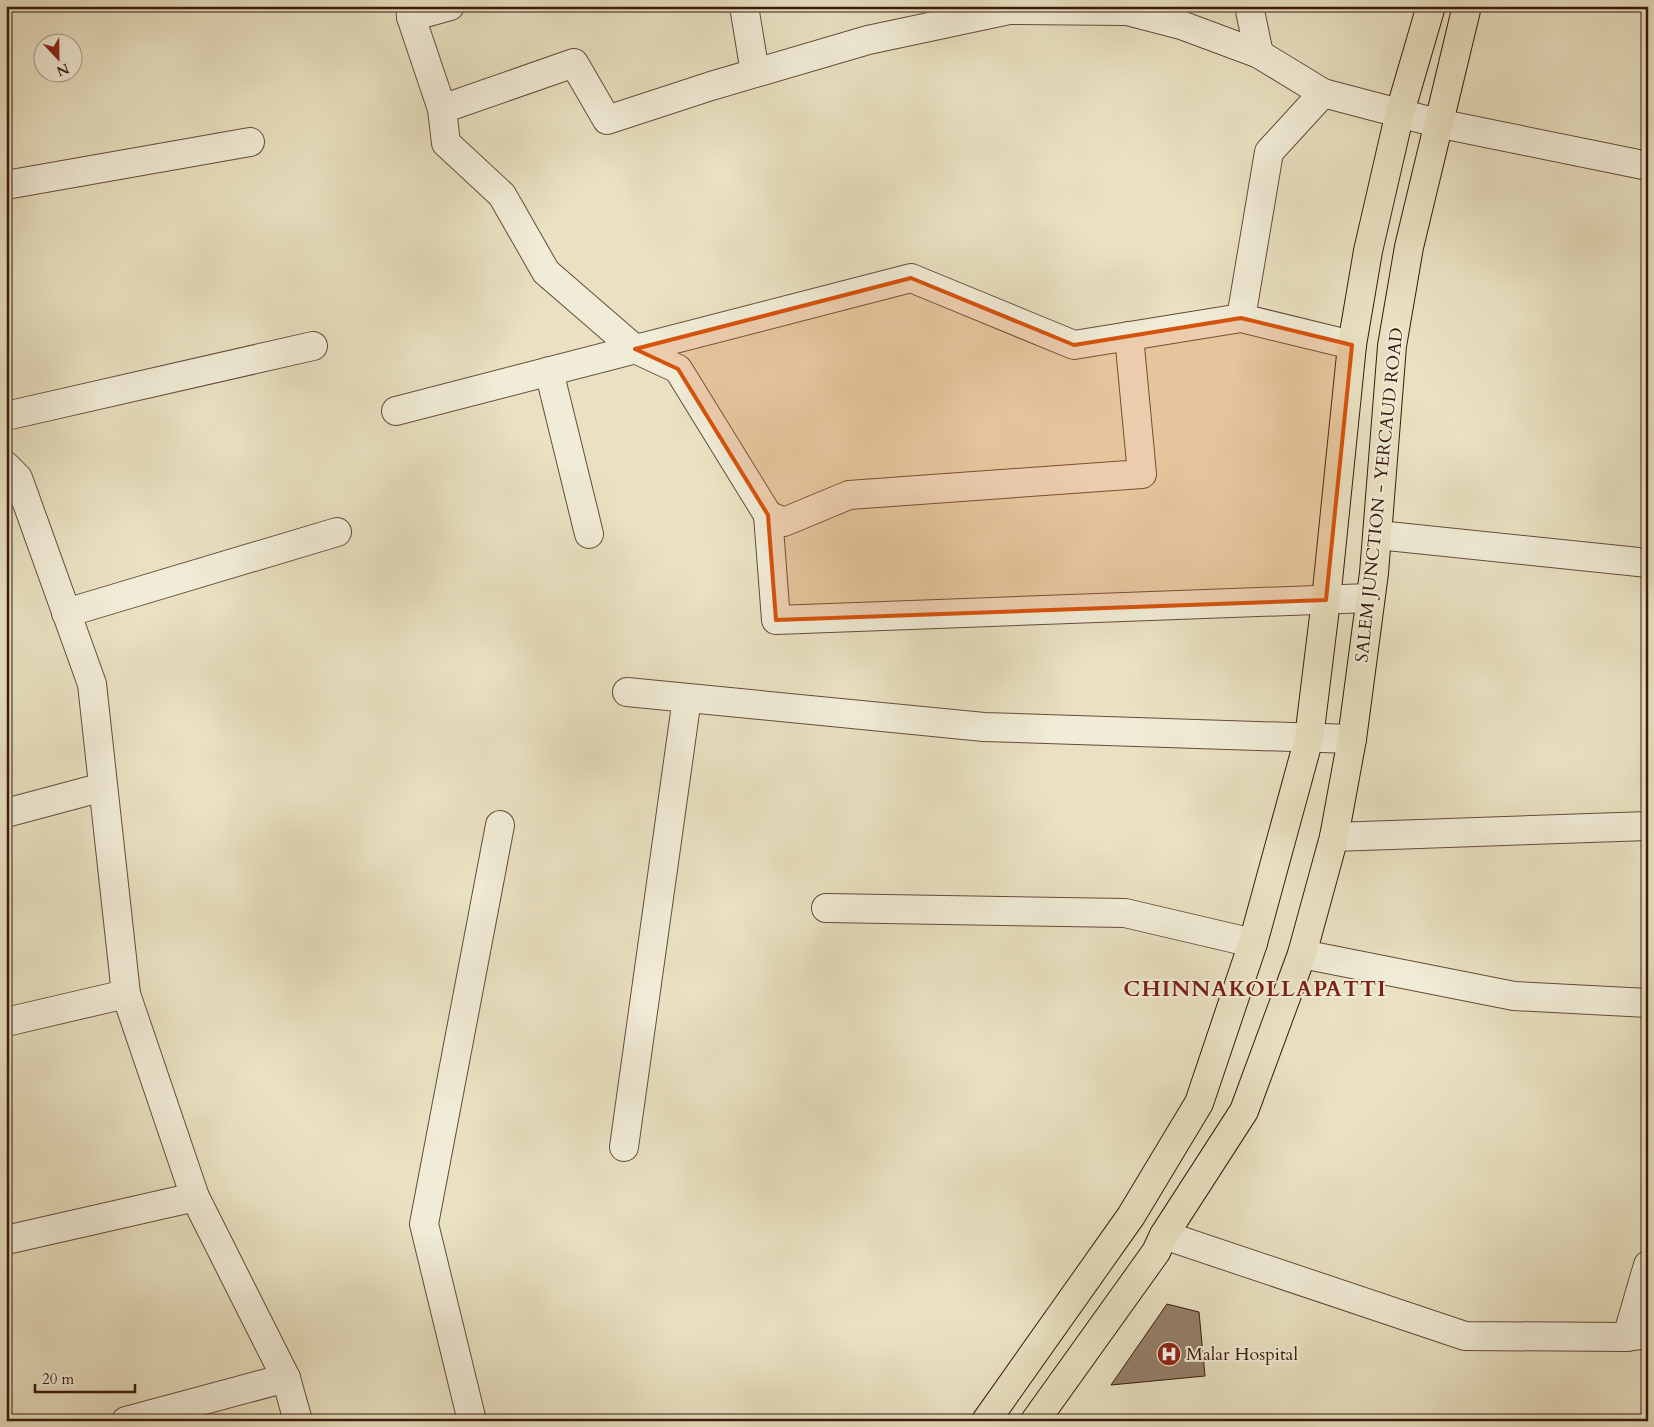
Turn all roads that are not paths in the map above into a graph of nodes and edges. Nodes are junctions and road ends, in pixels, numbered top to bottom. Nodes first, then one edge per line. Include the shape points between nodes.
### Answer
1 (450, 6) edge
2 (744, 6) edge
3 (1249, 6) edge
4 (1431, 6) edge
5 (1467, 6) edge
6 (410, 11) edge
7 (923, 17) edge
8 (1259, 54) junction
9 (755, 73) junction
10 (1323, 93) junction
11 (442, 109) junction
12 (1400, 112) junction
13 (1437, 122) junction
14 (250, 142) dead end
15 (1648, 166) edge
16 (6, 185) edge
17 (1241, 318) junction
18 (1129, 336) junction
19 (1352, 345) junction
20 (313, 346) dead end
21 (635, 349) junction
22 (549, 371) junction
23 (396, 411) dead end
24 (6, 416) edge
25 (6, 466) edge
26 (768, 515) junction
27 (337, 532) dead end
28 (589, 534) dead end
29 (1378, 535) junction
30 (1648, 563) edge
31 (1369, 598) junction
32 (1326, 600) junction
33 (66, 613) junction
34 (627, 692) dead end
35 (687, 698) junction
36 (1309, 738) junction
37 (1352, 739) junction
38 (103, 787) junction
39 (6, 813) edge
40 (500, 825) dead end
41 (1648, 826) edge
42 (1334, 837) junction
43 (826, 908) dead end
44 (1253, 943) junction
45 (1302, 954) junction
46 (126, 994) junction
47 (1648, 1003) edge
48 (6, 1022) edge
49 (624, 1147) dead end
50 (195, 1197) junction
51 (1164, 1235) junction
52 (6, 1240) edge
53 (1648, 1265) edge
54 (1637, 1335) edge
55 (286, 1378) junction
56 (126, 1421) edge
57 (298, 1421) edge
58 (472, 1421) edge
59 (986, 1421) edge
60 (1035, 1421) edge

1 - 6 street
2 - 9 street
3 - 8 street
4 - 12 main road
5 - 13 main road, SALEM JUNCTION - YERCAUD ROAD
6 - 11 street
7 - 8 street via 1009,10 1127,10 1181,25
7 - 9 street via 868,40
8 - 10 street
9 - 11 street via 607,120 574,64
10 - 12 street
10 - 17 street via 1269,152
11 - 21 street via 446,143 502,195 546,272
12 - 13 street
12 - 19 main road via 1368,252
13 - 15 street
13 - 29 main road, SALEM JUNCTION - YERCAUD ROAD via 1409,247 1392,346
14 - 16 street
17 - 18 street
17 - 19 street
18 - 21 street via 1074,344 911,278
18 - 26 street via 1142,474 849,495 784,522
19 - 32 main road
20 - 24 street
21 - 22 street
21 - 26 street via 678,369
22 - 23 street
22 - 28 street
25 - 33 street via 18,478
26 - 32 street via 776,620
27 - 33 street
29 - 30 street
29 - 31 main road, SALEM JUNCTION - YERCAUD ROAD
31 - 32 street
31 - 37 main road, SALEM JUNCTION - YERCAUD ROAD
32 - 36 main road
33 - 38 street via 92,684
34 - 35 street
35 - 36 street via 984,727
35 - 49 street
36 - 37 street
36 - 44 main road
37 - 42 main road, SALEM JUNCTION - YERCAUD ROAD
38 - 39 street
38 - 46 street
40 - 58 street via 424,1224
41 - 42 street
42 - 45 main road, SALEM JUNCTION - YERCAUD ROAD
43 - 44 street via 1125,913
44 - 59 main road via 1199,1102 1131,1216
45 - 47 street via 1514,996
45 - 51 main road, SALEM JUNCTION - YERCAUD ROAD via 1244,1111
46 - 48 street
46 - 50 street
50 - 52 street
50 - 55 street
51 - 54 street via 1465,1336
51 - 60 main road, SALEM JUNCTION - YERCAUD ROAD via 1156,1252
53 - 54 street
55 - 56 street
55 - 57 street

